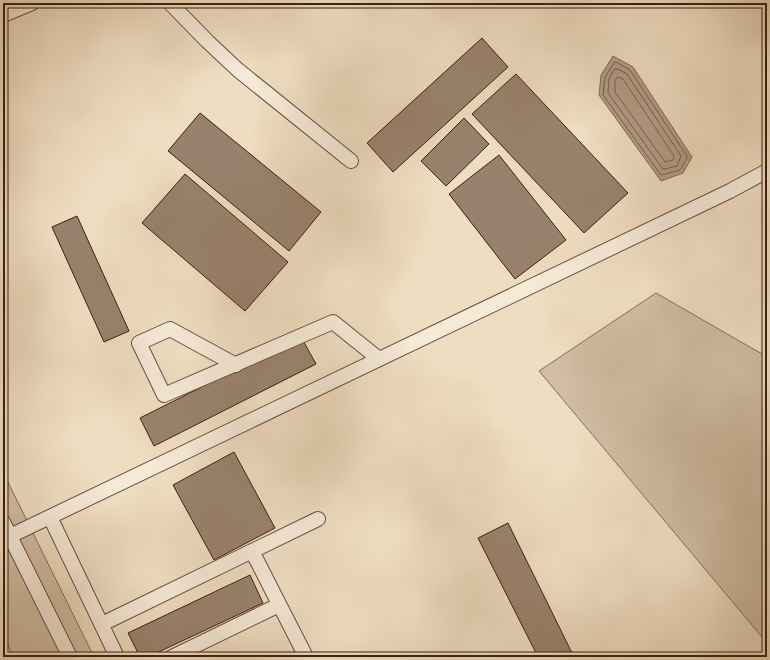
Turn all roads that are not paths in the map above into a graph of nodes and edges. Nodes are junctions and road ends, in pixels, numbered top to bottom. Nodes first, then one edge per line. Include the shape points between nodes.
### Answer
1 (32, 3) edge
2 (170, 3) edge
3 (3, 16) edge
4 (352, 161) dead end
5 (767, 171) edge
6 (379, 359) junction
7 (236, 365) junction
8 (50, 517) junction
9 (318, 519) dead end
10 (3, 522) edge
11 (10, 536) junction
12 (252, 551) junction
13 (279, 605) junction
14 (102, 624) junction
15 (70, 657) edge
16 (117, 657) edge
17 (172, 657) edge
18 (306, 657) edge

1 - 3 street
2 - 4 street via 238,70
5 - 6 street
6 - 7 street via 333,322
6 - 8 street
7 - 7 street via 164,395 139,343 170,329
8 - 11 street
8 - 14 street
9 - 12 street
10 - 11 street
11 - 15 street
12 - 13 street
12 - 14 street
13 - 17 street
13 - 18 street
14 - 16 street

